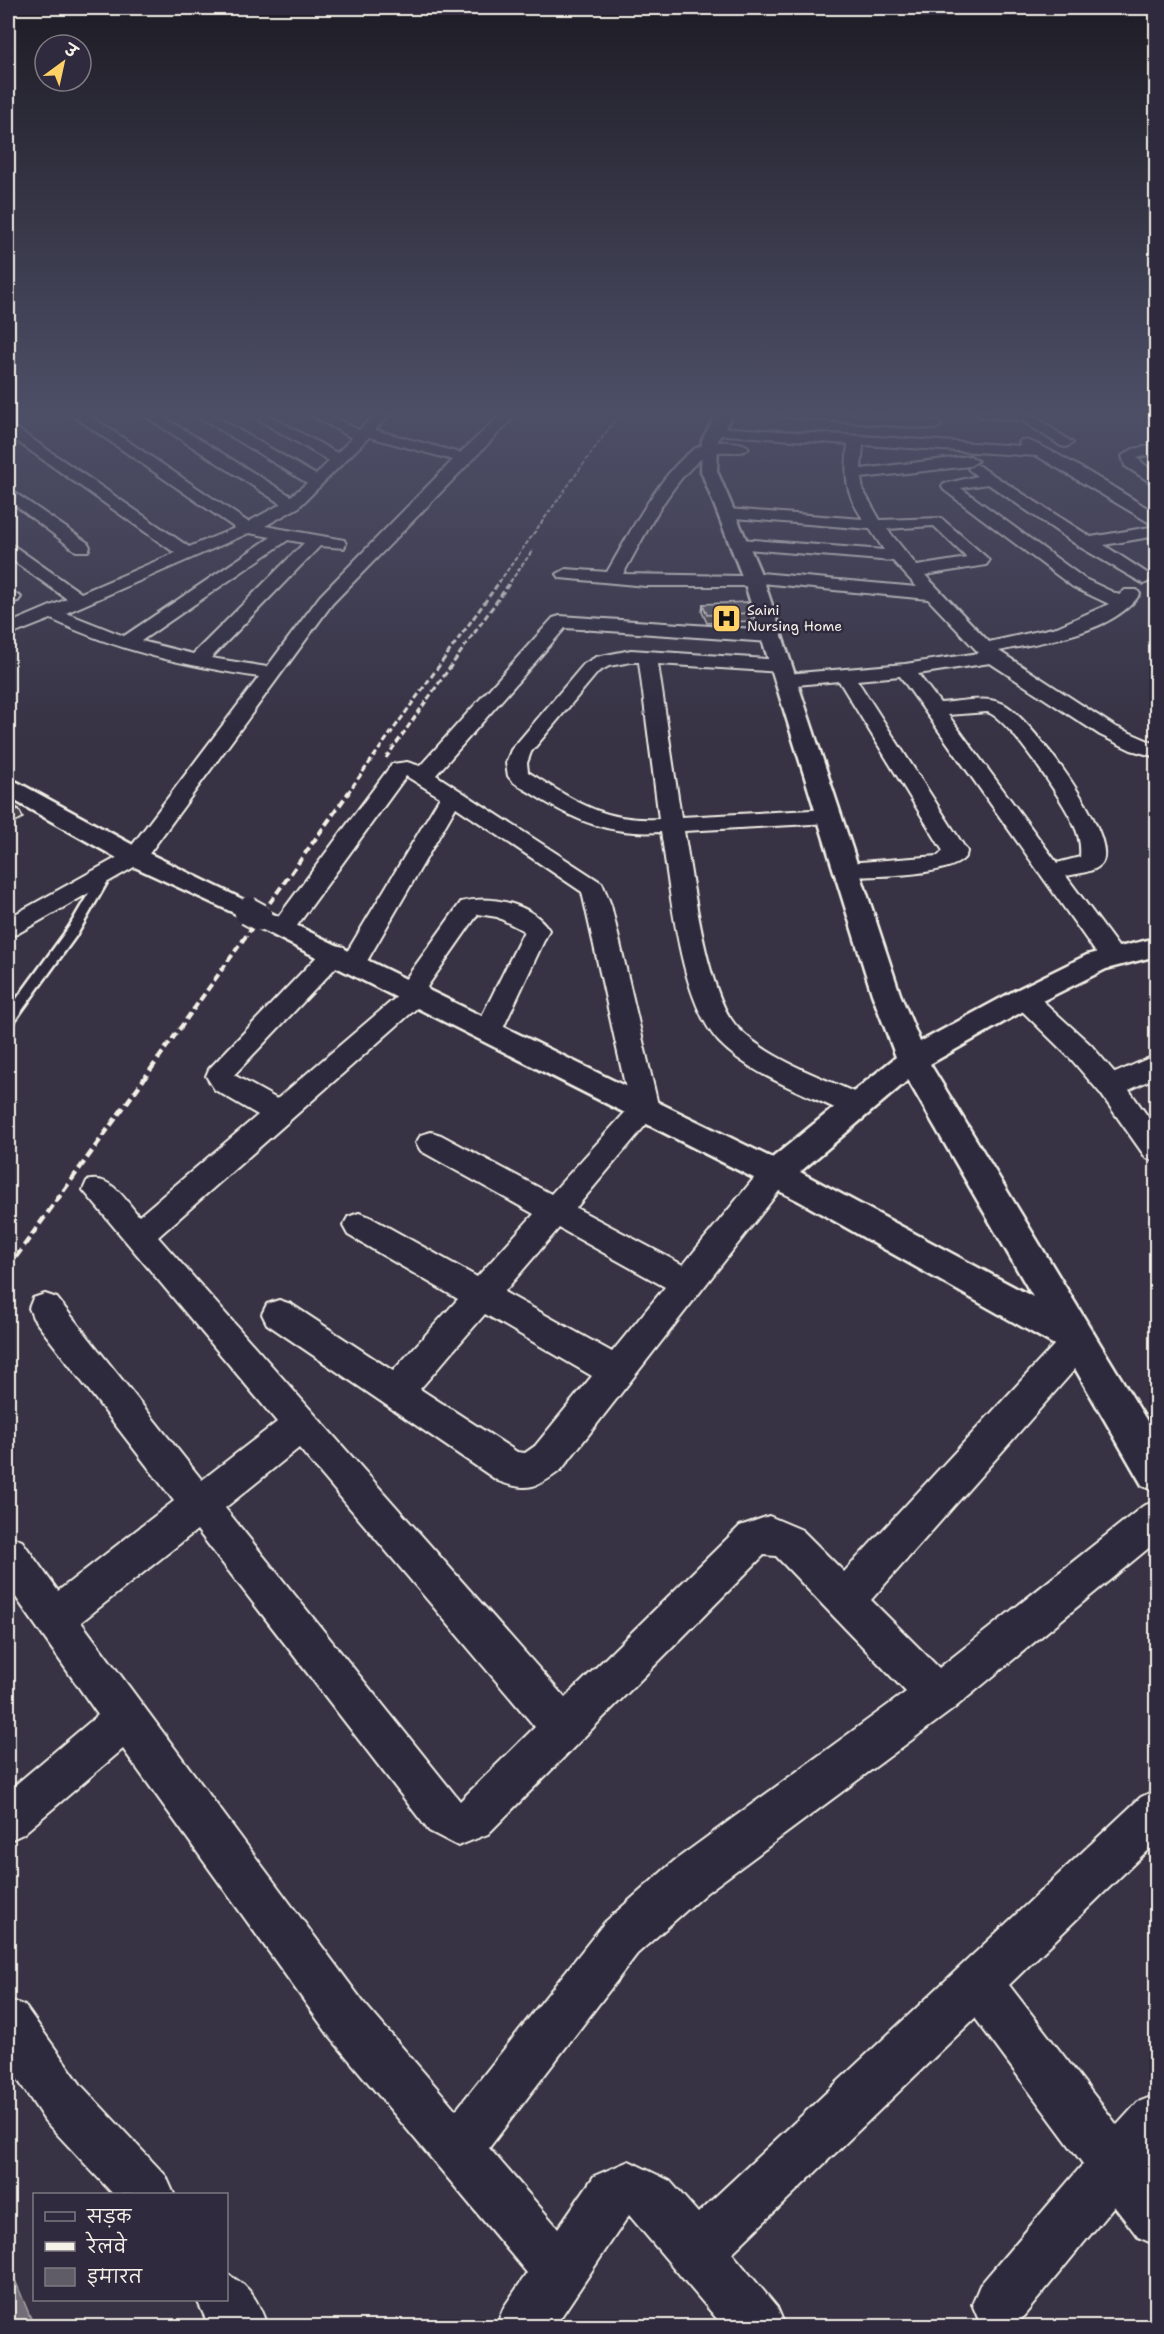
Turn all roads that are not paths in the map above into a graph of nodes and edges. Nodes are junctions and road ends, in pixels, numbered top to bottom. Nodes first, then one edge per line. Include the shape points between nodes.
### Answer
1 (48, 522) edge
2 (142, 522) edge
3 (237, 522) edge
4 (261, 522) edge
5 (401, 522) edge
6 (647, 522) edge
7 (731, 522) edge
8 (835, 522) edge
9 (875, 522) edge
10 (916, 522) edge
11 (934, 522) edge
12 (997, 522) edge
13 (1055, 522) edge
14 (877, 525) junction
15 (246, 528) junction
16 (1156, 531) edge
17 (285, 535) junction
18 (316, 540) junction
19 (1086, 543) junction
20 (338, 544) dead end
21 (740, 544) junction
22 (82, 547) dead end
23 (8, 550) edge
24 (186, 552) junction
25 (898, 556) junction
26 (912, 572) junction
27 (1150, 573) edge
28 (566, 574) dead end
29 (612, 578) junction
30 (752, 579) junction
31 (934, 594) junction
32 (78, 599) junction
33 (1123, 604) junction
34 (50, 612) junction
35 (69, 622) junction
36 (8, 631) edge
37 (770, 636) junction
38 (126, 643) junction
39 (8, 650) edge
40 (989, 653) junction
41 (648, 658) junction
42 (196, 662) junction
43 (905, 670) junction
44 (270, 673) junction
45 (783, 673) junction
46 (845, 676) junction
47 (934, 710) junction
48 (1156, 751) edge
49 (423, 776) junction
50 (8, 787) edge
51 (451, 796) junction
52 (830, 816) junction
53 (671, 825) junction
54 (146, 862) junction
55 (847, 870) junction
56 (107, 872) junction
57 (1050, 872) junction
58 (282, 927) junction
59 (8, 928) edge
60 (1156, 947) edge
61 (345, 957) junction
62 (1113, 958) junction
63 (414, 992) junction
64 (1024, 998) junction
65 (8, 1020) edge
66 (489, 1030) junction
67 (912, 1060) junction
68 (1156, 1065) edge
69 (1111, 1087) junction
70 (857, 1106) junction
71 (645, 1108) junction
72 (279, 1114) junction
73 (431, 1143) dead end
74 (1156, 1150) edge
75 (776, 1174) junction
76 (98, 1190) dead end
77 (555, 1211) junction
78 (358, 1226) dead end
79 (138, 1236) junction
80 (688, 1284) junction
81 (481, 1296) junction
82 (45, 1308) dead end
83 (279, 1314) dead end
84 (1080, 1341) junction
85 (617, 1373) junction
86 (397, 1391) junction
87 (302, 1424) junction
88 (1156, 1472) edge
89 (200, 1504) junction
90 (1156, 1519) edge
91 (8, 1554) edge
92 (844, 1601) junction
93 (54, 1618) junction
94 (938, 1695) junction
95 (126, 1719) junction
96 (564, 1729) junction
97 (1156, 1812) edge
98 (8, 1819) edge
99 (978, 1983) junction
100 (8, 2024) edge
101 (1156, 2120) edge
102 (457, 2149) junction
103 (1115, 2165) junction
104 (147, 2193) edge
105 (1156, 2219) edge
106 (695, 2252) junction
107 (560, 2271) junction
108 (225, 2301) edge
109 (999, 2304) dead end
110 (240, 2326) edge
111 (523, 2326) edge
112 (759, 2326) edge

1 - 22 street
2 - 24 street
3 - 15 street
4 - 15 street
5 - 44 street via 326,600
6 - 29 street
7 - 21 street
8 - 14 street
9 - 14 street
10 - 14 street
11 - 26 street via 940,523 980,561
12 - 33 street via 1079,583
13 - 19 street
14 - 25 street
15 - 17 street
15 - 24 street
16 - 19 street
17 - 18 street
17 - 38 street
18 - 20 street
18 - 42 street
19 - 27 street
21 - 25 street
21 - 30 street
23 - 32 street
24 - 32 street
25 - 26 street
26 - 31 street
27 - 33 street
28 - 29 street
29 - 30 street
30 - 31 street
30 - 37 street
31 - 40 street
32 - 34 street
33 - 40 street via 1102,616
34 - 35 street
34 - 36 street
35 - 38 street
35 - 39 street
37 - 45 street
37 - 49 street via 560,622
38 - 42 street
40 - 43 street
40 - 48 street via 1114,736
41 - 45 street
41 - 53 street
41 - 53 street via 619,656 591,668 522,750 515,768 519,776 610,825
42 - 44 street
43 - 46 street
43 - 47 street
44 - 54 street
45 - 46 street
45 - 52 street
46 - 55 street via 955,851 955,857 943,863
47 - 57 street
47 - 57 street via 987,706 999,709 1080,809 1094,848 1092,860
49 - 51 street
49 - 58 street via 400,769
50 - 54 street
51 - 61 street
51 - 71 street via 593,888
52 - 53 street
52 - 55 street
53 - 70 street via 708,1006 729,1035 764,1061
54 - 56 street
54 - 58 street, bridge
55 - 67 street via 886,994
56 - 59 street
56 - 65 lane via 91,905 59,953
57 - 62 street
58 - 61 street
60 - 62 street
61 - 63 street
61 - 72 street via 238,1053 220,1076 225,1083
62 - 64 street
63 - 66 street
63 - 66 street via 476,904 526,919 537,930
63 - 72 street
64 - 67 street
64 - 69 street via 1081,1052
66 - 71 street
67 - 70 street
67 - 84 street
68 - 69 street
69 - 74 street
70 - 75 street
71 - 75 street
71 - 77 street
72 - 79 street
73 - 77 street
75 - 80 street
75 - 84 street
76 - 79 street
77 - 80 street
77 - 81 street
78 - 81 street
79 - 87 street
80 - 85 street
81 - 85 street
81 - 86 street
82 - 89 street
83 - 86 street
84 - 88 street
84 - 92 street
85 - 86 street via 548,1458 531,1471 511,1469
87 - 89 street
87 - 96 street
89 - 93 street
89 - 96 street via 444,1816 458,1824 473,1819
90 - 94 street
91 - 93 street
92 - 94 street
92 - 96 street via 789,1543 769,1534 753,1539
93 - 95 street
94 - 102 street via 690,1877 621,1938
95 - 98 street
95 - 102 street via 347,2019
97 - 99 street
99 - 103 street
99 - 106 street
100 - 104 street via 63,2103
101 - 103 street
102 - 107 street
103 - 105 street
103 - 109 street
106 - 107 street via 652,2199 629,2187 612,2194
106 - 112 street
107 - 111 street
108 - 110 street

